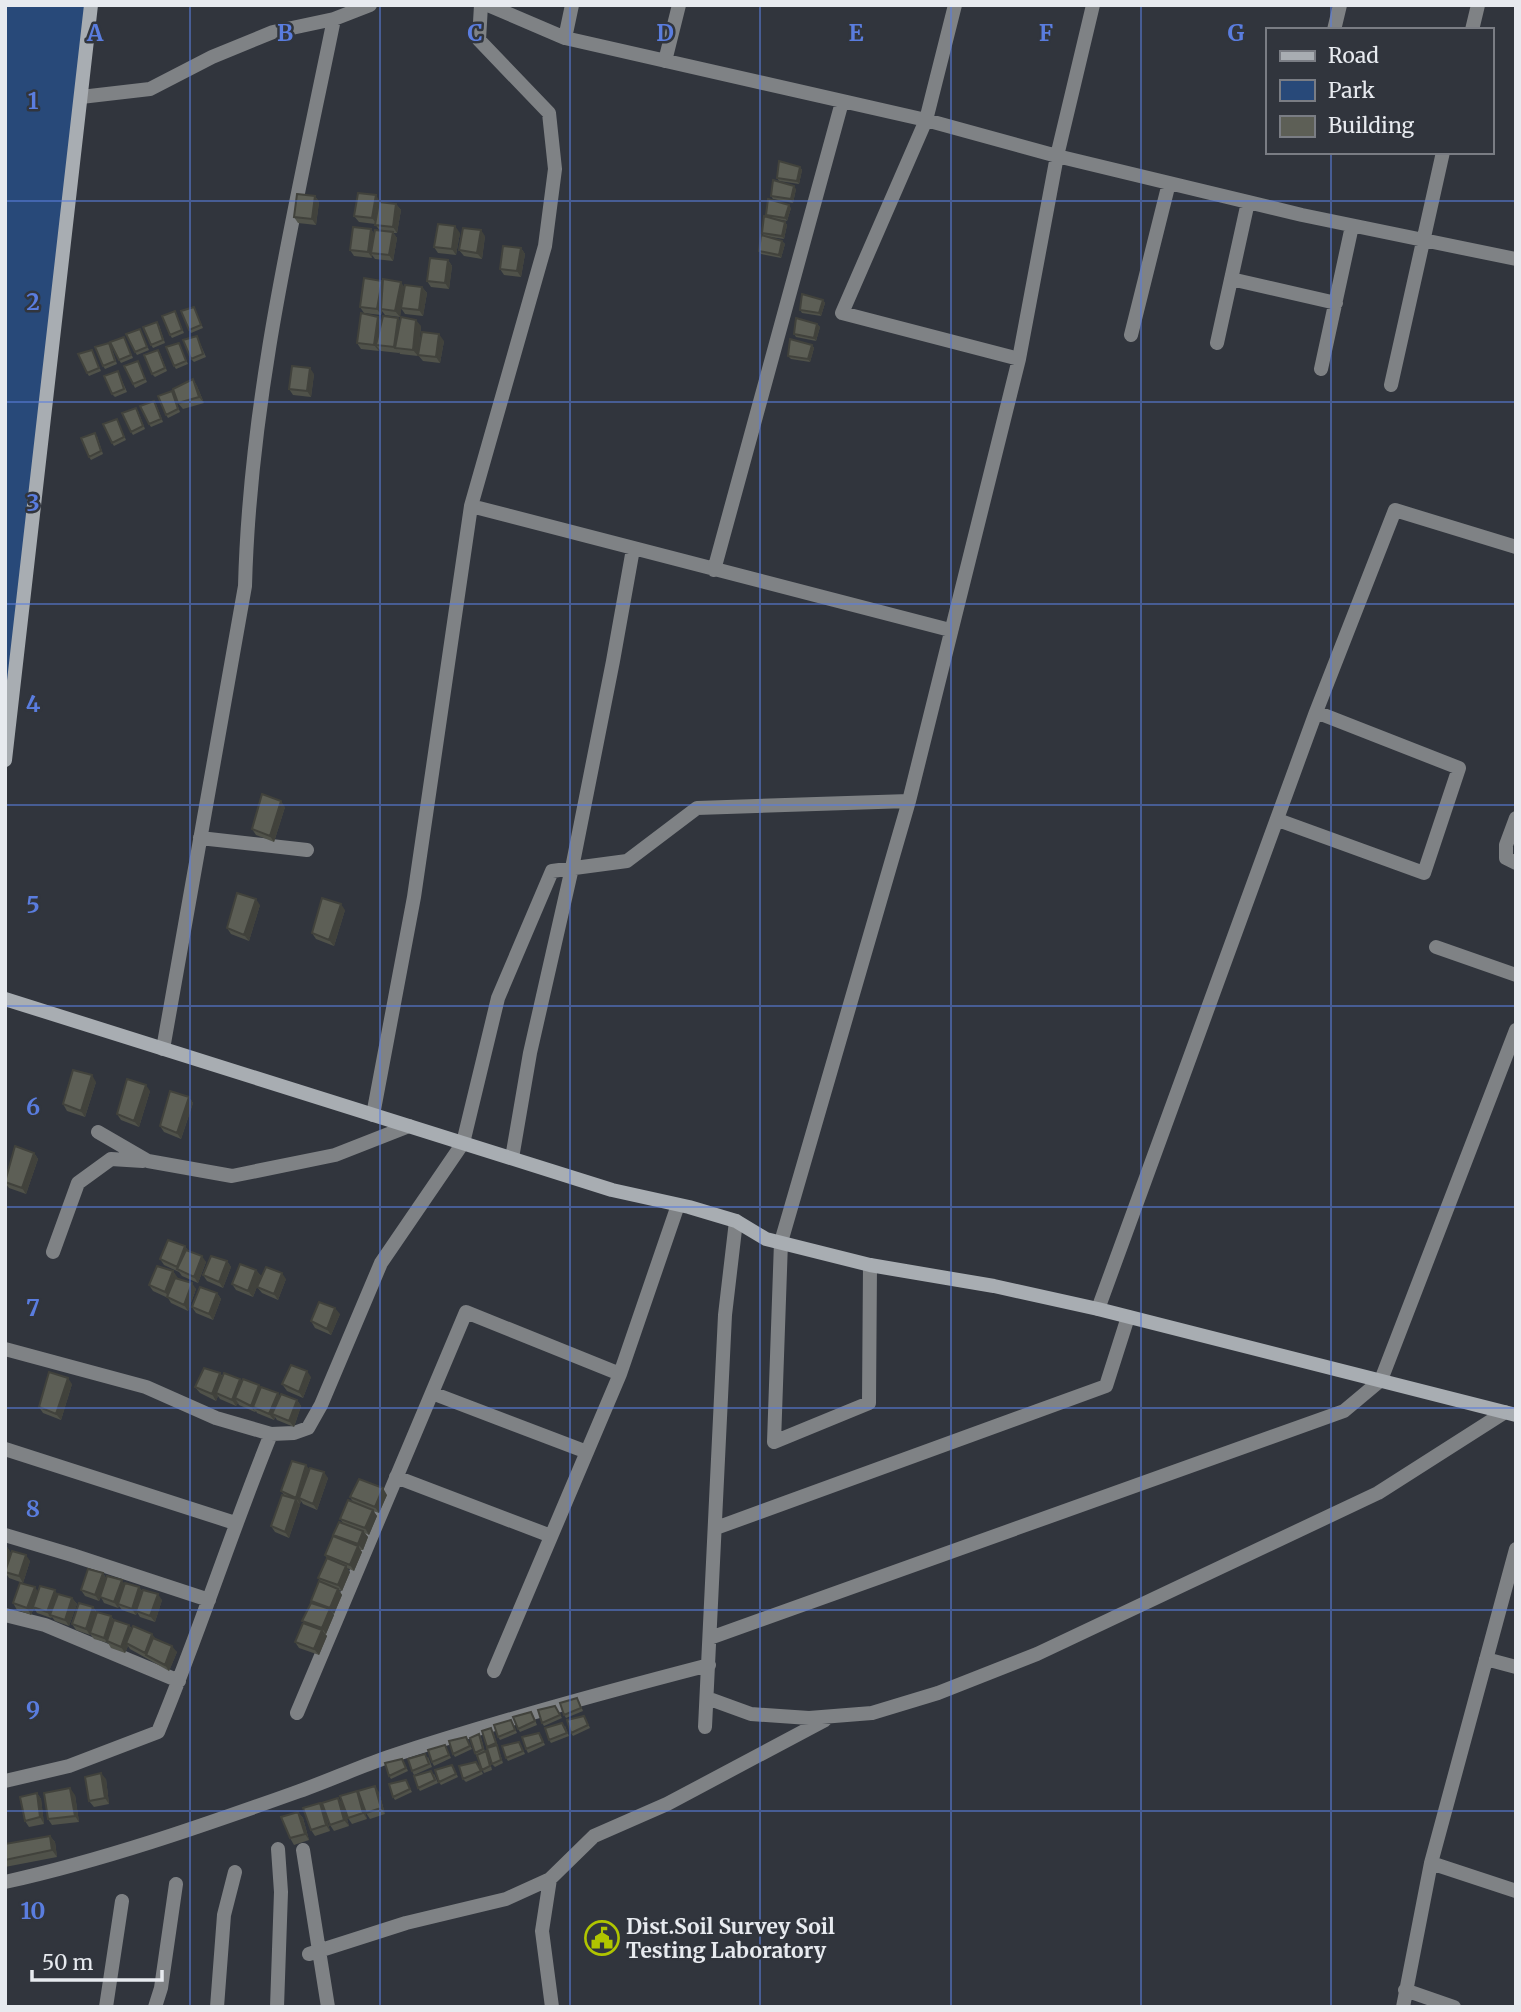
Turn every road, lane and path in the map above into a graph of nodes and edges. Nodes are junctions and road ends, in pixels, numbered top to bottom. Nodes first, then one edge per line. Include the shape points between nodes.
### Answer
1 (91, 5) edge
2 (370, 5) edge
3 (481, 5) edge
4 (488, 5) edge
5 (572, 5) edge
6 (680, 5) edge
7 (955, 5) edge
8 (1093, 5) edge
9 (1340, 5) edge
10 (1478, 5) edge
11 (334, 19) junction
12 (1334, 28) edge
13 (1472, 28) edge
14 (565, 38) junction
15 (664, 61) junction
16 (81, 97) junction
17 (842, 102) junction
18 (926, 120) junction
19 (1443, 154) edge
20 (1058, 156) junction
21 (1168, 183) junction
22 (1248, 202) junction
23 (1352, 226) junction
24 (1423, 241) junction
25 (1516, 259) edge
26 (1231, 279) junction
27 (1336, 303) junction
28 (1131, 335) dead end
29 (1217, 343) dead end
30 (1020, 359) junction
31 (1321, 369) dead end
32 (1391, 385) dead end
33 (471, 506) junction
34 (1516, 547) edge
35 (633, 548) junction
36 (714, 570) junction
37 (950, 630) junction
38 (1317, 712) junction
39 (5, 760) edge
40 (909, 801) junction
41 (1516, 818) edge
42 (1278, 820) junction
43 (200, 838) junction
44 (307, 850) dead end
45 (1516, 863) edge
46 (572, 868) junction
47 (1436, 947) dead end
48 (1516, 975) edge
49 (5, 999) edge
50 (1516, 1030) edge
51 (163, 1049) junction
52 (373, 1115) junction
53 (409, 1126) junction
54 (98, 1132) dead end
55 (463, 1143) junction
56 (512, 1158) junction
57 (148, 1161) junction
58 (678, 1205) junction
59 (736, 1221) junction
60 (781, 1242) junction
61 (53, 1252) dead end
62 (870, 1265) junction
63 (1098, 1309) junction
64 (1128, 1317) junction
65 (5, 1349) edge
66 (620, 1374) junction
67 (1381, 1380) junction
68 (432, 1393) junction
69 (1510, 1413) edge
70 (271, 1434) junction
71 (5, 1449) edge
72 (587, 1452) junction
73 (396, 1477) junction
74 (235, 1523) junction
75 (716, 1528) junction
76 (5, 1535) edge
77 (551, 1536) junction
78 (1516, 1549) edge
79 (209, 1600) junction
80 (5, 1615) edge
81 (710, 1638) junction
82 (1486, 1659) junction
83 (709, 1665) junction
84 (1516, 1667) edge
85 (494, 1671) dead end
86 (179, 1681) junction
87 (707, 1698) junction
88 (297, 1713) dead end
89 (832, 1716) junction
90 (705, 1727) dead end
91 (5, 1782) edge
92 (278, 1849) dead end
93 (303, 1850) dead end
94 (1431, 1863) junction
95 (235, 1871) dead end
96 (550, 1879) junction
97 (5, 1882) edge
98 (176, 1884) dead end
99 (1516, 1891) edge
100 (122, 1901) dead end
101 (314, 1953) junction
102 (1405, 1990) junction
103 (106, 2007) edge
104 (155, 2007) edge
105 (217, 2007) edge
106 (278, 2007) edge
107 (328, 2007) edge
108 (552, 2007) edge
109 (1403, 2007) edge
110 (1454, 2007) edge

1 - 16 street
2 - 11 street
3 - 33 street via 479,40 549,113 555,169 545,246
4 - 14 street
5 - 14 street
6 - 15 street
7 - 18 street
8 - 20 street
9 - 12 street
10 - 13 street
11 - 16 street via 272,32 150,89
11 - 43 street via 267,349 247,515 245,586
14 - 15 street
15 - 17 street
16 - 39 street
17 - 18 street
17 - 36 street
18 - 20 street
18 - 30 street via 842,313
19 - 24 street
20 - 21 street
20 - 30 street
21 - 22 street
21 - 28 street
22 - 23 street
22 - 26 street
23 - 24 street
23 - 27 street
24 - 25 street
24 - 32 street
26 - 27 street
26 - 29 street
27 - 31 street
30 - 37 street
33 - 35 street
33 - 52 street via 414,897
34 - 38 street via 1395,510
35 - 36 street
35 - 46 street
36 - 37 street
37 - 40 street
38 - 42 street
38 - 42 street via 1459,768 1424,873
40 - 46 street via 697,808 627,861
40 - 60 street
41 - 45 street via 1506,845 1506,858
42 - 63 street
43 - 44 street
43 - 51 street
46 - 55 street via 552,871 498,998
46 - 56 street via 530,1053
47 - 48 street
49 - 51 street
50 - 67 street
51 - 52 street
52 - 53 street
53 - 55 street
53 - 57 street via 335,1155 232,1176
54 - 57 street
55 - 56 street
55 - 70 street via 382,1264 308,1427
56 - 58 street via 612,1190
57 - 61 street via 111,1159 78,1183
58 - 59 street
58 - 66 street
59 - 60 street via 766,1239
59 - 75 street via 725,1315
60 - 62 street
60 - 62 street via 774,1441 869,1403
62 - 63 street
63 - 64 street
64 - 67 street
64 - 75 street via 1106,1387
65 - 70 street via 146,1387 216,1418
66 - 68 street via 466,1311
66 - 72 street
67 - 69 street
67 - 81 street via 1344,1412
68 - 72 street
68 - 73 street
69 - 89 street via 1378,1493 1037,1654 872,1713
70 - 74 street
71 - 74 street
72 - 77 street
73 - 77 street
73 - 88 street
74 - 79 street
75 - 81 street
76 - 79 street
77 - 85 street
78 - 82 street
79 - 86 street
80 - 86 street via 45,1625
81 - 83 street
82 - 84 street
82 - 94 street
83 - 87 street
83 - 97 street via 551,1706 386,1758 130,1849
86 - 91 street via 158,1732 69,1766
87 - 89 street via 751,1714
87 - 90 street
89 - 96 street via 667,1804 594,1836
92 - 106 street
93 - 101 street
94 - 99 street
94 - 102 street
95 - 105 street via 224,1915
96 - 101 street via 506,1899 407,1923
96 - 108 street via 542,1931
98 - 104 street
100 - 103 street
101 - 107 street
102 - 109 street
102 - 110 street

